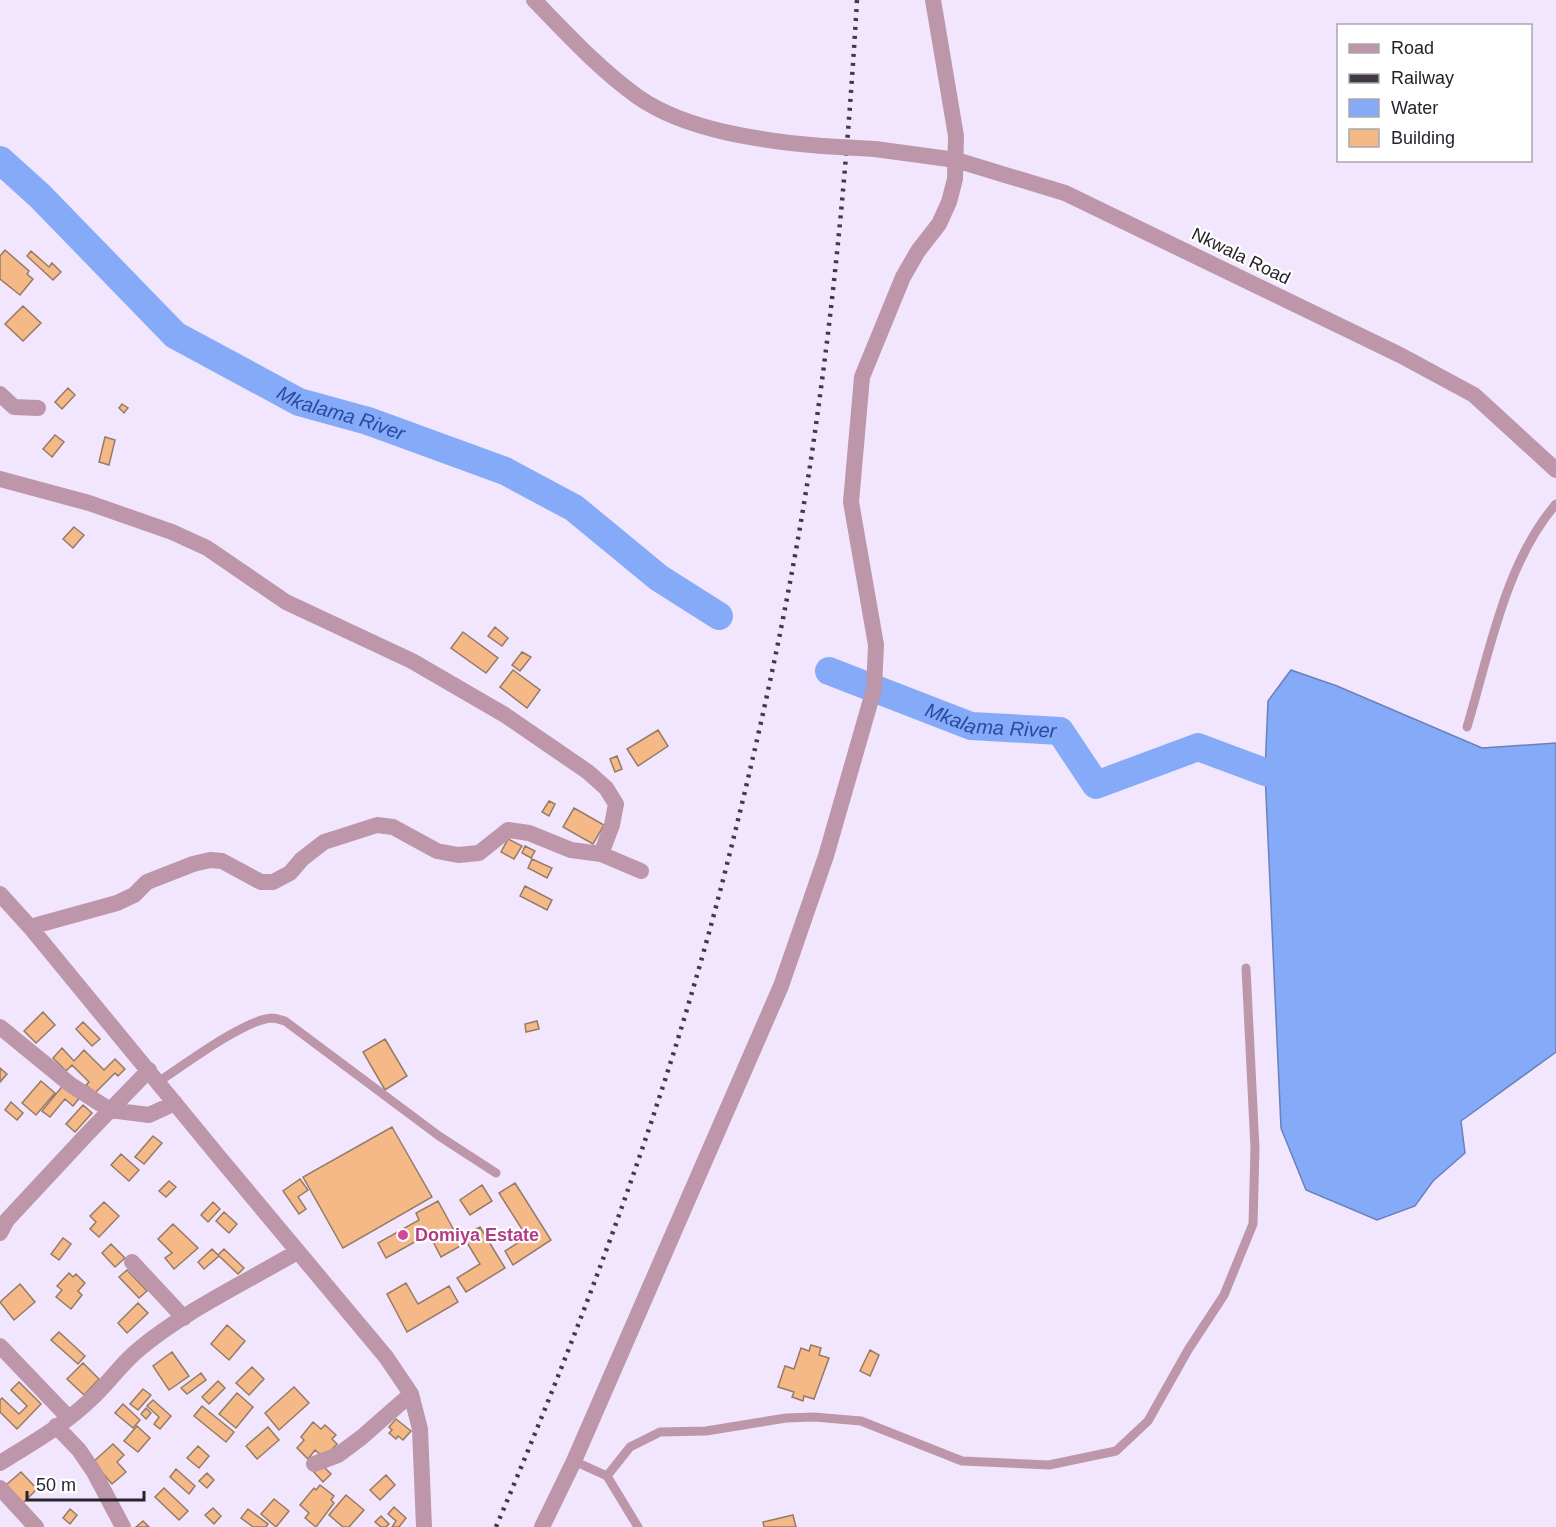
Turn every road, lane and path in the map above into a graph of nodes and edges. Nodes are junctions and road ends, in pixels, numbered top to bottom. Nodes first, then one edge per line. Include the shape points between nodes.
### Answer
1 (534, 0) edge
2 (933, 0) edge
3 (956, 160) junction
4 (0, 394) edge
5 (38, 408) dead end
6 (1556, 470) edge
7 (0, 479) edge
8 (1556, 504) edge
9 (1467, 727) dead end
10 (601, 854) junction
11 (640, 871) dead end
12 (0, 894) edge
13 (30, 927) junction
14 (1246, 968) dead end
15 (0, 1027) edge
16 (154, 1076) junction
17 (175, 1103) junction
18 (110, 1110) junction
19 (496, 1173) dead end
20 (0, 1233) edge
21 (297, 1252) junction
22 (132, 1262) dead end
23 (184, 1318) junction
24 (0, 1346) edge
25 (411, 1394) junction
26 (62, 1422) junction
27 (574, 1461) junction
28 (0, 1463) edge
29 (314, 1464) dead end
30 (607, 1476) junction
31 (0, 1488) edge
32 (36, 1527) edge
33 (123, 1527) edge
34 (424, 1527) edge
35 (542, 1527) edge
36 (638, 1527) edge

1 - 3 street, Nkwala Road, bridge via 593,60 639,98 669,114 750,138
2 - 3 street via 956,136
3 - 6 street, Nkwala Road via 1065,193 1400,355 1474,396
3 - 27 street via 949,202 903,278 862,377 851,502 876,645 874,689 867,719 781,986
4 - 5 street via 14,407
7 - 10 street via 90,503 207,548 286,602 412,661 505,715 606,788 616,804
8 - 9 lane via 1529,545 1508,590
10 - 11 street
10 - 13 street via 571,850 529,833 508,830 479,853 458,855 437,851 393,827 377,825 324,842 290,873 273,882 261,882 222,861 210,860 147,882 117,903
12 - 13 street
13 - 16 street
14 - 30 lane via 1255,1148 1253,1224 1224,1295 1148,1421 1116,1451 1049,1464 962,1461 861,1421 786,1418 706,1431 660,1432 630,1447
15 - 18 street via 71,1085
16 - 17 street
16 - 18 street
16 - 19 lane via 261,1020 285,1021 421,1123
17 - 18 street via 148,1115
17 - 21 street
18 - 20 street via 7,1220
21 - 23 street
21 - 25 street via 386,1357
22 - 23 street
23 - 26 street via 136,1351 88,1402
24 - 26 street
25 - 29 street via 338,1455
25 - 34 street via 420,1429
26 - 28 street
26 - 33 street
27 - 30 lane
27 - 35 street
30 - 36 lane
31 - 32 street

